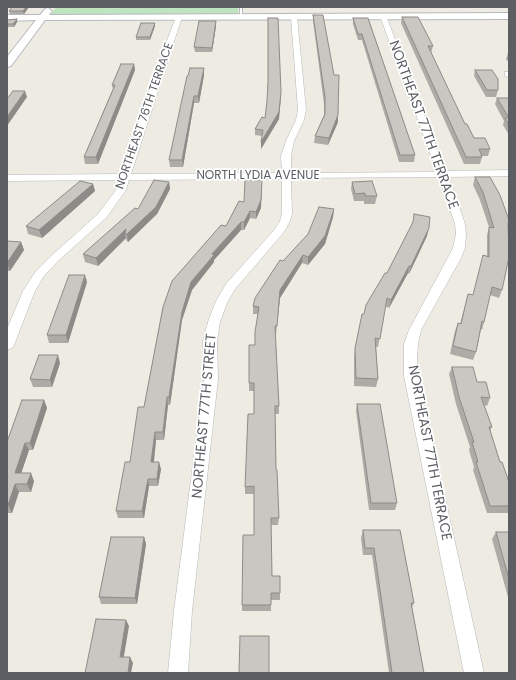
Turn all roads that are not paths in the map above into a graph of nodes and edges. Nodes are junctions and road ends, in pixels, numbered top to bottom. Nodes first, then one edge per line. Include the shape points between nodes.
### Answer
1 (51, 7) edge
2 (241, 7) edge
3 (383, 16) junction
4 (509, 16) edge
5 (179, 17) junction
6 (241, 17) junction
7 (294, 17) junction
8 (7, 18) edge
9 (44, 18) junction
10 (7, 64) edge
11 (509, 173) edge
12 (443, 175) junction
13 (286, 176) junction
14 (126, 177) junction
15 (7, 178) edge
16 (7, 345) edge
17 (178, 673) edge
18 (474, 673) edge

1 - 9 street
2 - 6 lane
3 - 4 street
3 - 7 street
3 - 12 street, NORTHEAST 77TH TERRACE
5 - 6 street
5 - 9 street
5 - 14 street, NORTHEAST 76TH TERRACE
6 - 7 street
7 - 13 street, NORTHEAST 77TH STREET via 302,110 286,156
8 - 9 street
9 - 10 street
11 - 12 street, NORTH LYDIA AVENUE
12 - 13 street, NORTH LYDIA AVENUE
12 - 18 street, NORTHEAST 77TH TERRACE via 460,224 459,248 416,330 411,344 411,376
13 - 14 street, NORTH LYDIA AVENUE
13 - 17 street, NORTHEAST 77TH STREET via 285,221 230,287 214,322 210,341 211,379
14 - 15 street, NORTH LYDIA AVENUE
14 - 16 street, NORTHEAST 76TH TERRACE via 110,207 40,274 29,291

